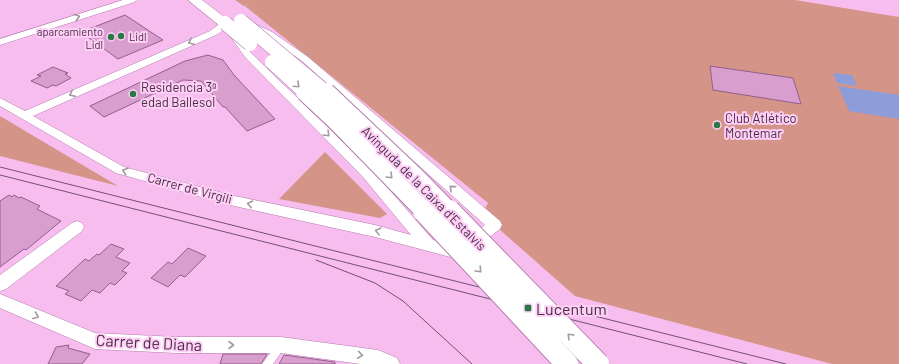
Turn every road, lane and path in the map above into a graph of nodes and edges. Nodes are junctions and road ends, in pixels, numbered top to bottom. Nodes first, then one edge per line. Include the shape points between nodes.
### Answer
1 (132, 0) edge
2 (194, 0) edge
3 (214, 0) edge
4 (233, 22) junction
5 (0, 42) edge
6 (0, 101) edge
7 (24, 115) junction
8 (410, 222) junction
9 (495, 224) joint
10 (77, 227) dead end
11 (395, 236) junction
12 (429, 246) junction
13 (0, 284) edge
14 (0, 301) edge
15 (281, 345) junction
16 (267, 364) edge
17 (391, 364) edge
18 (567, 364) edge
19 (598, 364) edge

5 -> 1 street
2 - 4 main road, Avinguda de la Caixa d'Estalvis
3 - 4 main road, Avinguda de la Caixa d'Estalvis
4 -> 7 street
4 -> 8 street, Avinguda de la Caixa d'Estalvis via 248,55 368,174
9 -> 4 street, Avinguda de la Caixa d'Estalvis via 305,59 269,34
4 -> 18 main road, Avinguda de la Caixa d'Estalvis, bridge via 398,184
19 -> 4 main road, Avinguda de la Caixa d'Estalvis, bridge via 415,176 319,86
6 - 7 street, Carrer de Virgili
11 -> 7 street, Carrer de Virgili via 230,200 120,170
8 - 11 street
8 - 12 street, Avinguda de la Caixa d'Estalvis
9 - 12 street, Carrer de Virgili via 458,253
10 - 13 street
11 - 12 street, Carrer de Virgili
14 -> 15 street, Carrer de Diana via 94,341 176,345
15 - 16 lane
15 -> 17 street, Carrer de Diana via 378,358

